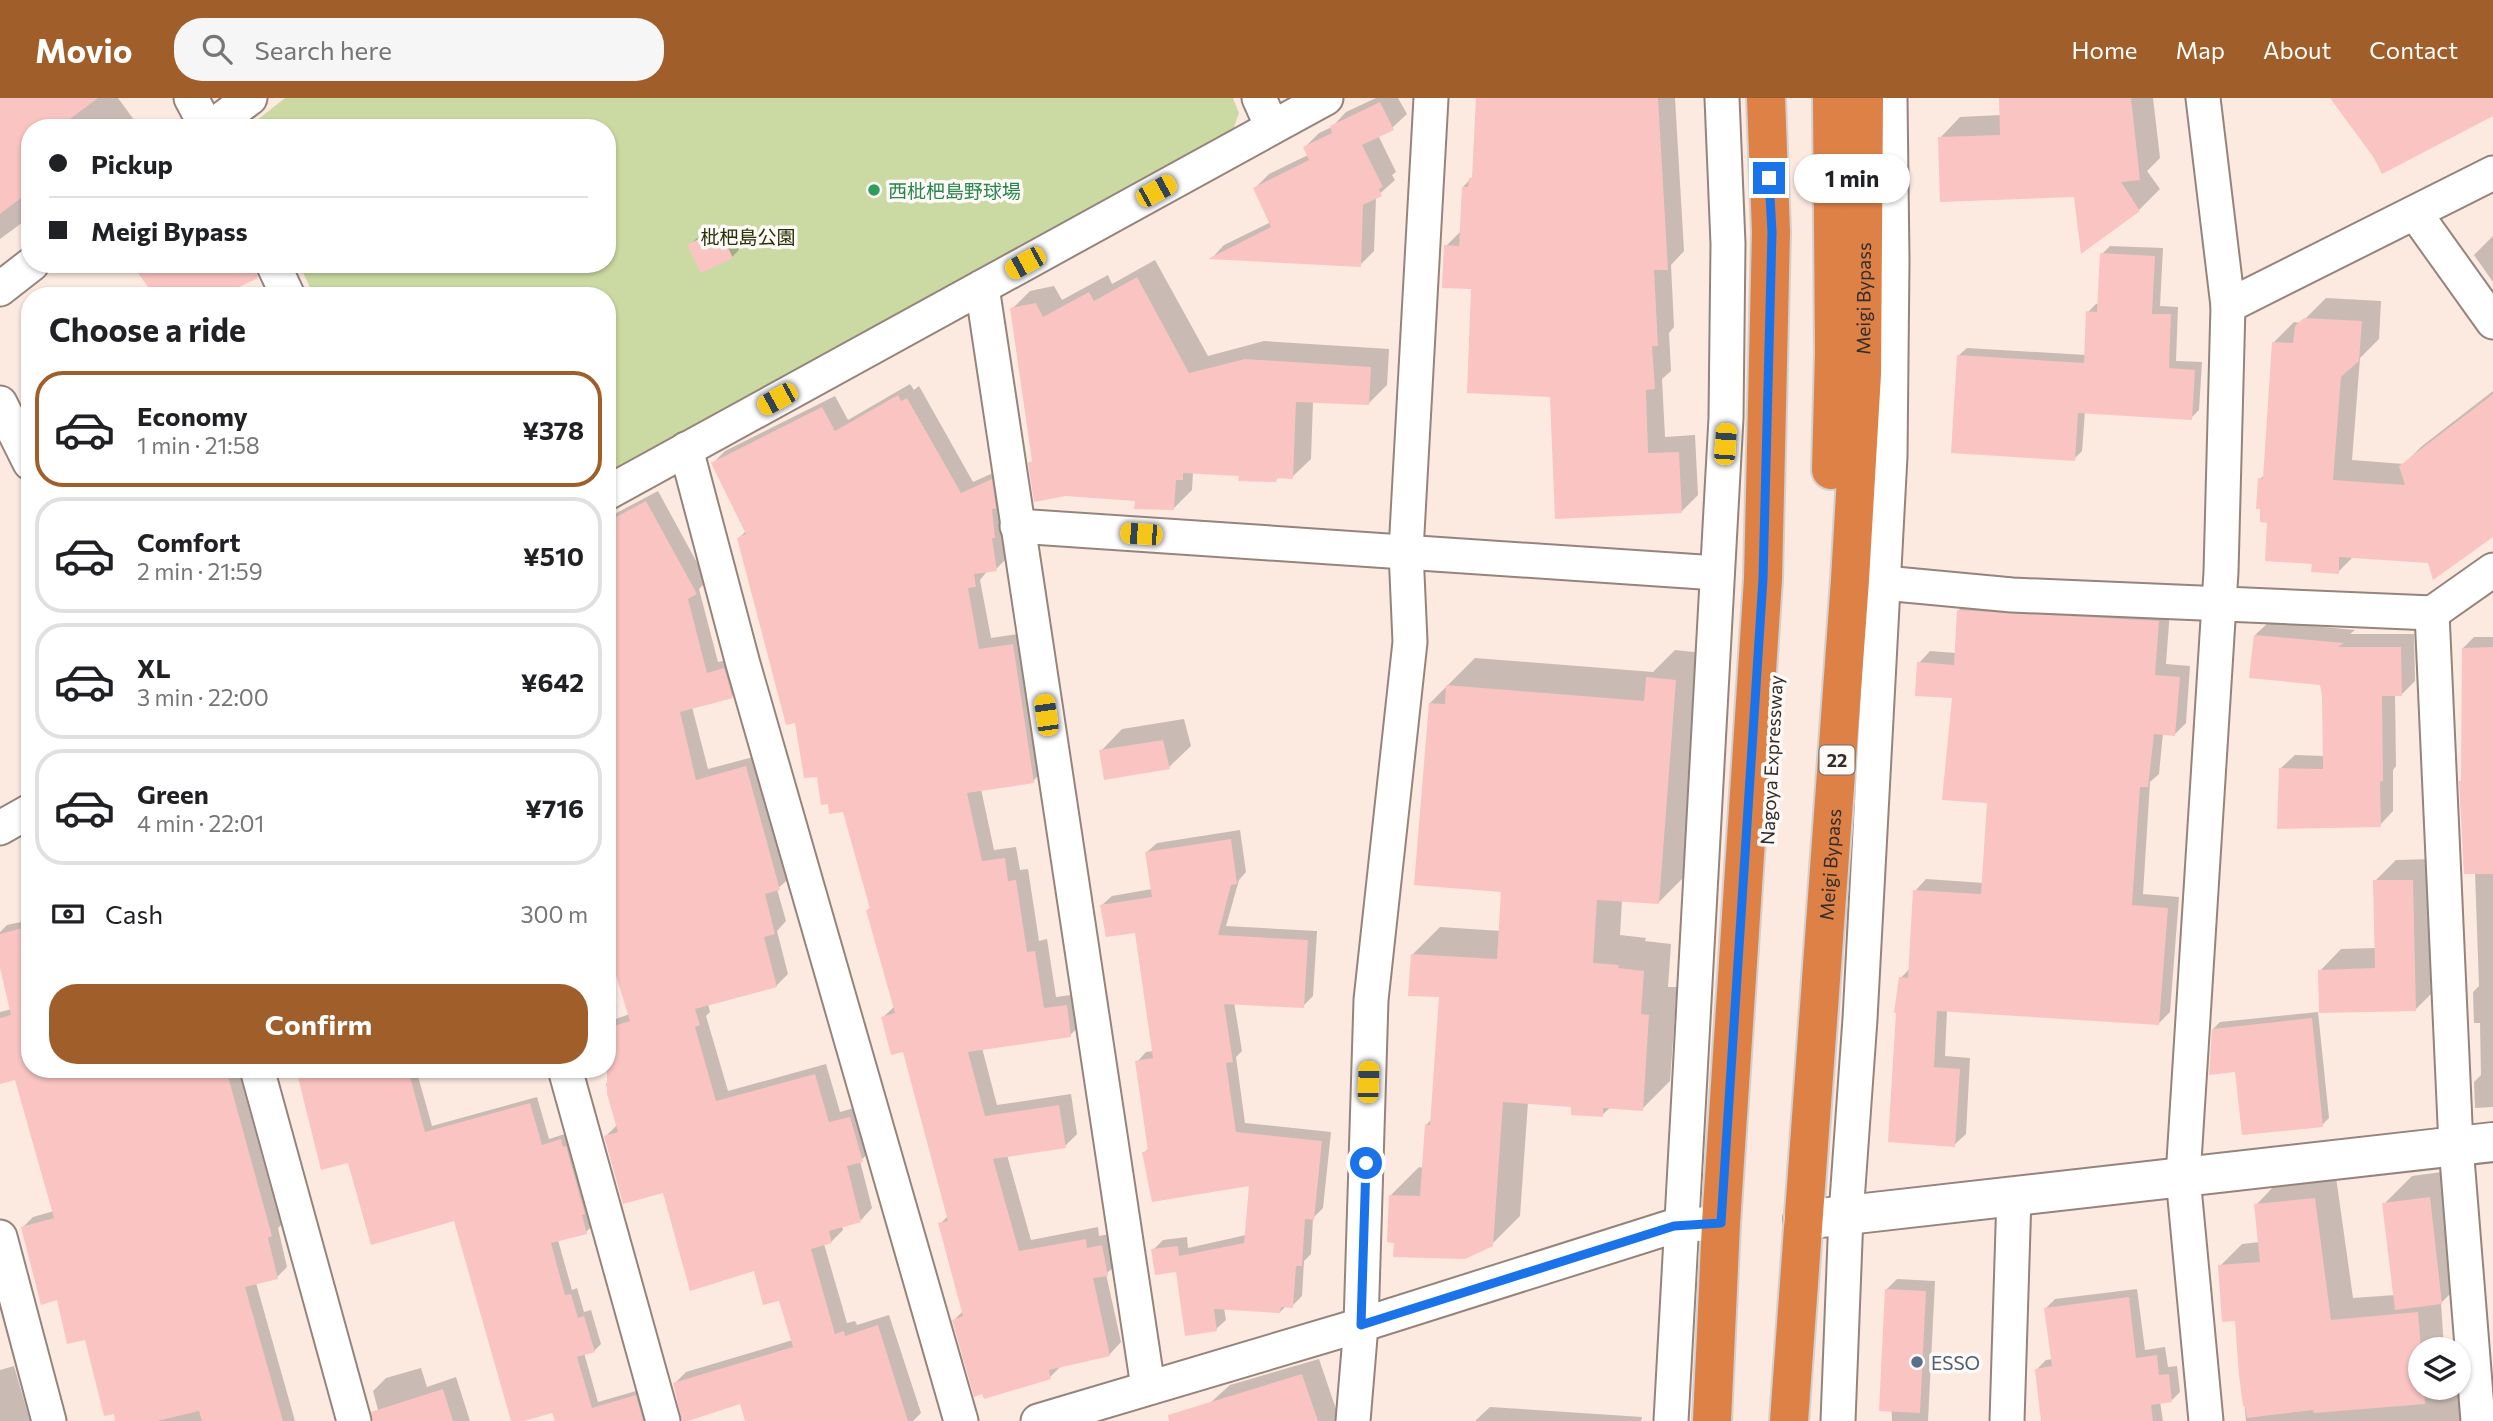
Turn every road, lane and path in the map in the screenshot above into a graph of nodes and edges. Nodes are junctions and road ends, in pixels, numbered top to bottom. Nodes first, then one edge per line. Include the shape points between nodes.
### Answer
1 (191, 98) edge
2 (250, 98) edge
3 (1326, 98) edge
4 (1431, 98) edge
5 (1722, 98) edge
6 (1766, 98) edge
7 (1789, 98) edge
8 (1832, 98) edge
9 (1864, 98) edge
10 (1890, 98) edge
11 (2203, 98) edge
12 (1265, 113) edge
13 (203, 119) edge
14 (221, 119) edge
15 (2493, 173) edge
16 (2416, 213) junction
17 (21, 273) edge
18 (982, 287) junction
19 (0, 289) edge
20 (2228, 306) junction
21 (2493, 322) edge
22 (0, 402) edge
23 (21, 445) edge
24 (687, 449) junction
25 (616, 488) edge
26 (1017, 526) junction
27 (1406, 551) junction
28 (2493, 570) edge
29 (1717, 573) junction
30 (1884, 583) junction
31 (2219, 604) junction
32 (2432, 613) junction
33 (21, 816) edge
34 (0, 828) edge
35 (1821, 975) junction
36 (259, 1078) edge
37 (568, 1078) edge
38 (1854, 1093) junction
39 (2493, 1142) edge
40 (2455, 1146) junction
41 (2183, 1177) junction
42 (2014, 1196) junction
43 (1846, 1216) junction
44 (1803, 1220) junction
45 (1721, 1223) junction
46 (1682, 1225) junction
47 (0, 1237) edge
48 (1361, 1325) junction
49 (1839, 1379) junction
50 (1148, 1387) junction
51 (49, 1421) edge
52 (354, 1421) edge
53 (663, 1421) edge
54 (961, 1421) edge
55 (1038, 1421) edge
56 (1353, 1421) edge
57 (1671, 1421) edge
58 (1712, 1421) edge
59 (1733, 1421) edge
60 (1779, 1421) edge
61 (1789, 1421) edge
62 (1814, 1421) edge
63 (1838, 1421) edge
64 (2007, 1421) edge
65 (2206, 1421) edge
66 (2478, 1421) edge

1 - 13 street
2 - 14 street
3 - 12 street
4 - 27 street
5 - 29 street via 1728,244 1727,418
6 - 45 highway via 1772,232 1763,579
7 - 59 highway, Nagoya Expressway via 1793,340
8 - 60 highway via 1834,353 1823,729
9 - 35 highway, Meigi Bypass / 22 via 1861,374
10 - 30 street via 1890,456
11 - 20 street
12 - 18 street
15 - 16 street
16 - 20 street
16 - 21 street
17 - 19 street
18 - 24 street
18 - 26 street
20 - 31 street
22 - 23 street
24 - 25 street
24 - 54 street via 743,664
26 - 27 street
26 - 50 street
27 - 29 street
27 - 48 street via 1410,642 1371,1000
28 - 32 street
29 - 46 street
30 - 31 street via 2012,595
30 - 38 street
31 - 32 street
31 - 41 street
32 - 40 street
33 - 34 street
35 - 38 street
35 - 44 highway, Meigi Bypass / 22
36 - 52 street
37 - 53 street
38 - 43 street
39 - 40 street
40 - 41 street
40 - 66 street
41 - 42 street
41 - 65 street
42 - 43 street
42 - 64 street
43 - 44 street
43 - 49 street
44 - 61 highway, Meigi Bypass / 22
45 - 46 street
45 - 58 highway
46 - 48 street
46 - 57 street
47 - 51 street
48 - 50 street
48 - 56 street
49 - 62 street
49 - 63 street
50 - 55 street

